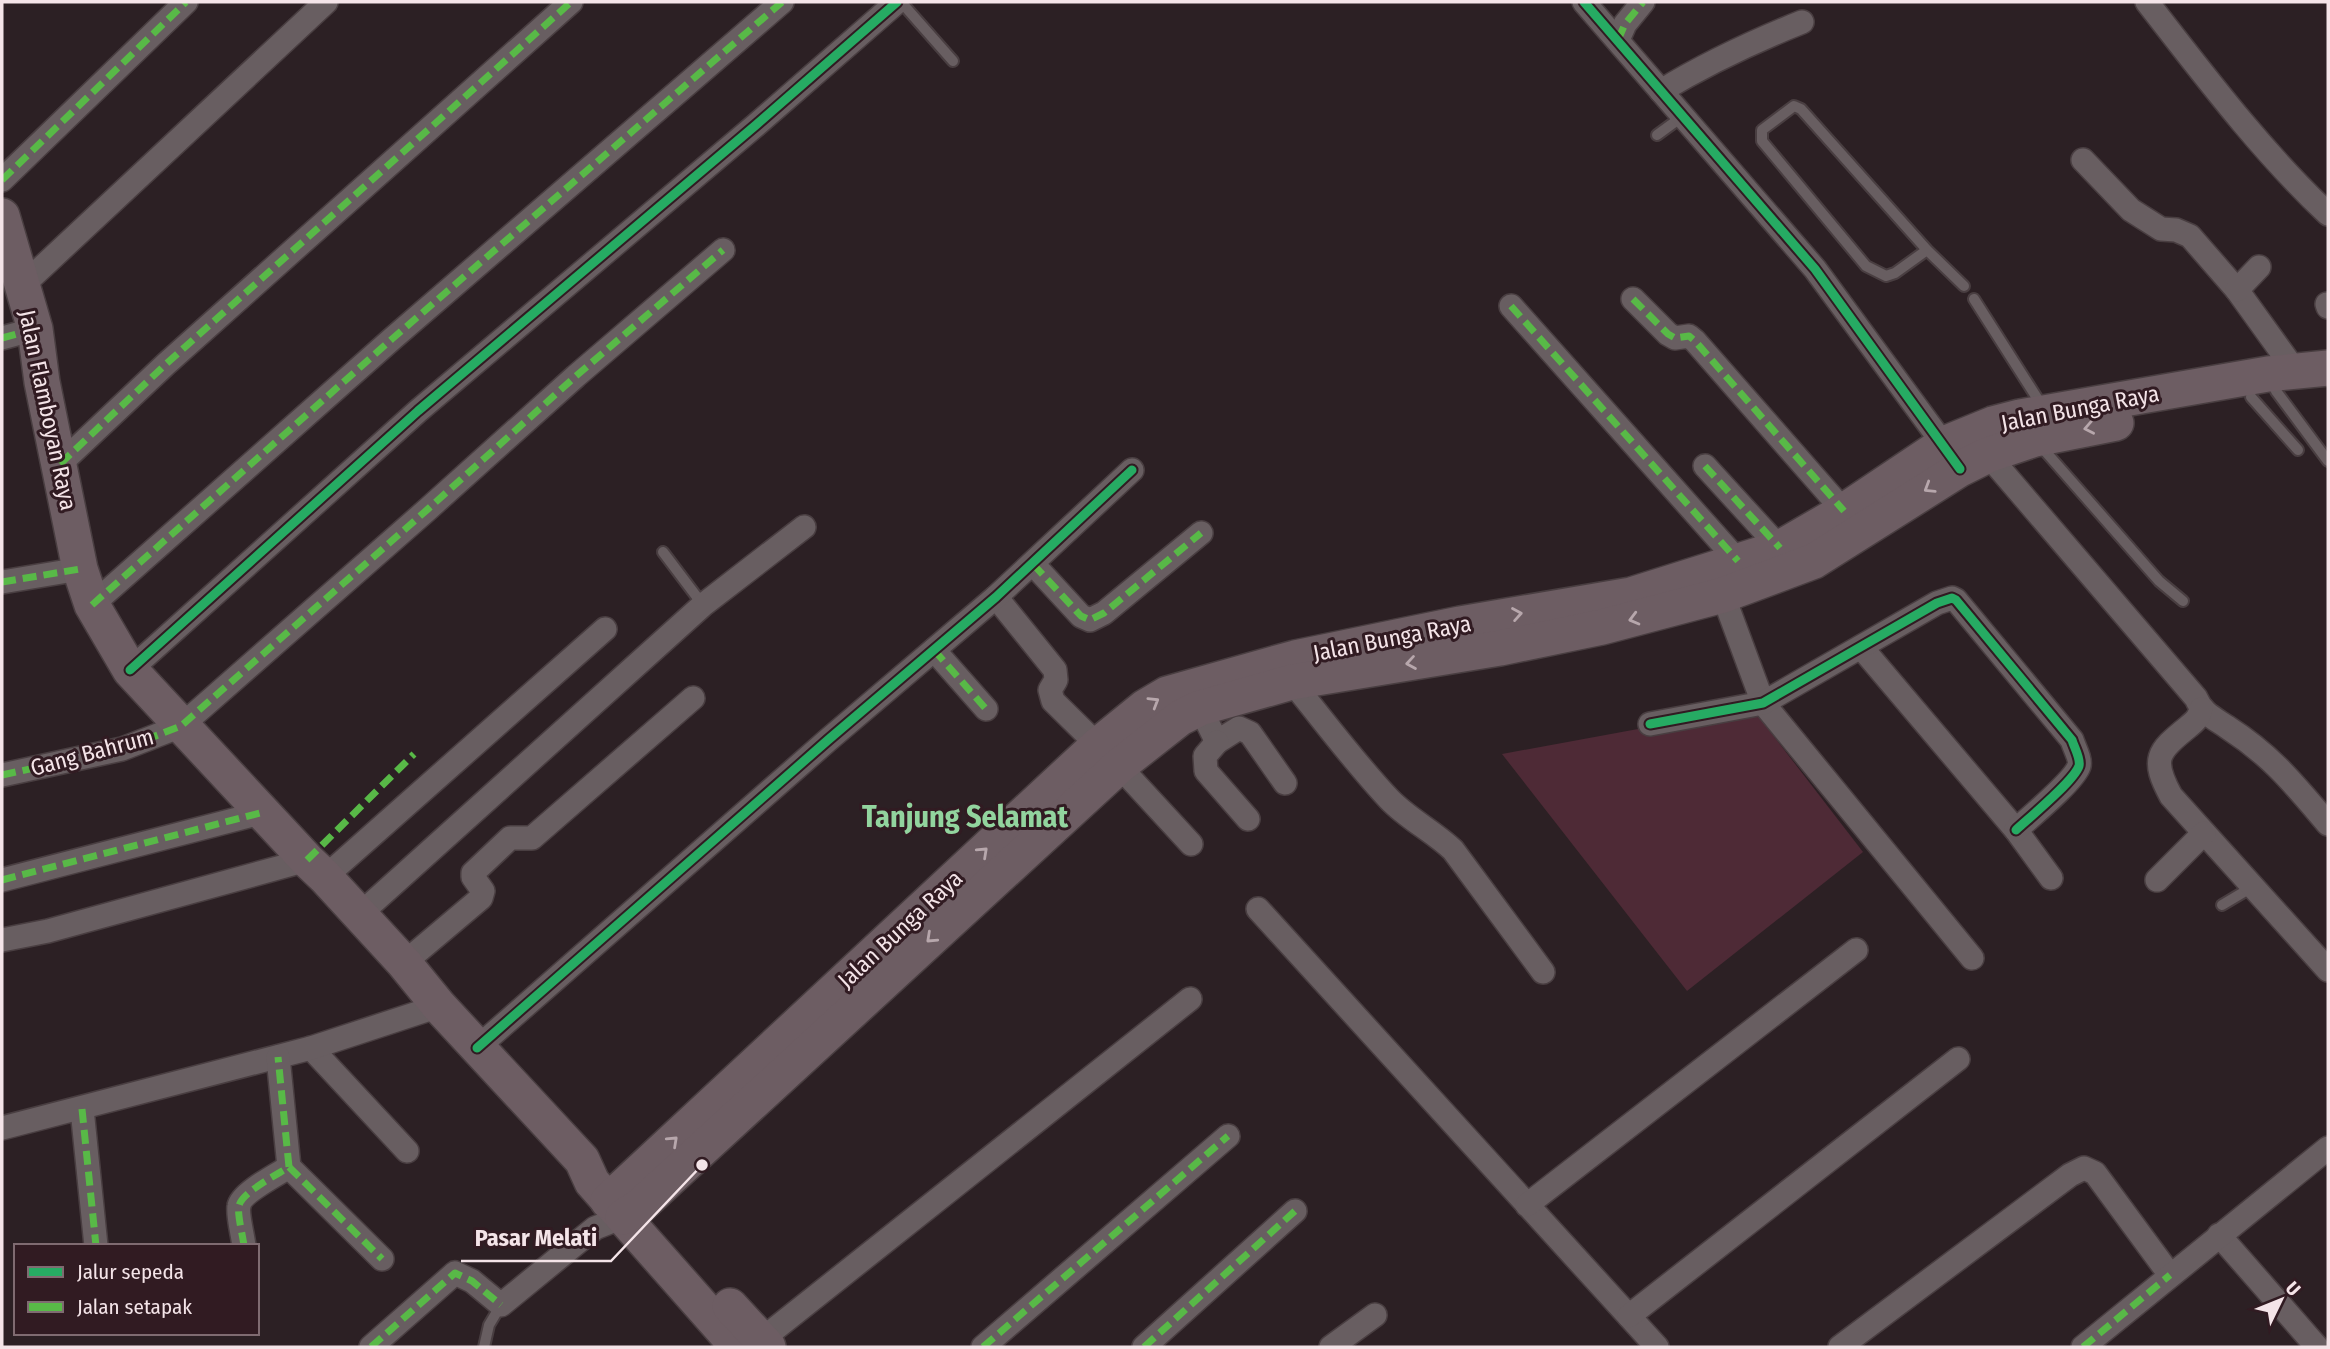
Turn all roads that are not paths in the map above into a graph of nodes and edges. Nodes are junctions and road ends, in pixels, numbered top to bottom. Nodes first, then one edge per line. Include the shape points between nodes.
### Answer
1 (186, 2) edge
2 (326, 2) edge
3 (571, 2) edge
4 (782, 2) edge
5 (899, 2) edge
6 (1584, 2) edge
7 (1643, 2) edge
8 (2147, 2) edge
9 (1802, 22) dead end
10 (1618, 40) junction
11 (953, 61) dead end
12 (1661, 91) junction
13 (1683, 116) junction
14 (1657, 135) dead end
15 (2083, 160) dead end
16 (2, 180) edge
17 (2328, 214) edge
18 (2, 216) edge
19 (723, 250) dead end
20 (1927, 250) junction
21 (2259, 267) dead end
22 (22, 286) junction
23 (1964, 286) dead end
24 (2237, 290) junction
25 (1633, 299) dead end
26 (1974, 299) dead end
27 (1511, 306) dead end
28 (35, 329) junction
29 (2, 338) edge
30 (2284, 380) edge
31 (2328, 384) edge
32 (2033, 422) junction
33 (2298, 450) dead end
34 (1964, 456) junction
35 (2328, 461) edge
36 (60, 464) junction
37 (1705, 466) dead end
38 (1132, 470) dead end
39 (1844, 510) junction
40 (803, 527) dead end
41 (1201, 533) dead end
42 (1780, 548) junction
43 (663, 552) dead end
44 (1738, 561) junction
45 (1033, 564) junction
46 (80, 569) junction
47 (2, 582) edge
48 (1675, 594) junction
49 (1723, 595) junction
50 (996, 597) junction
51 (2183, 601) dead end
52 (92, 605) junction
53 (704, 605) junction
54 (605, 629) dead end
55 (1861, 647) junction
56 (934, 650) junction
57 (130, 670) junction
58 (1292, 682) junction
59 (693, 698) dead end
60 (1763, 703) junction
61 (1200, 708) junction
62 (986, 709) dead end
63 (2201, 709) junction
64 (1650, 724) dead end
65 (181, 726) junction
66 (1217, 742) junction
67 (1108, 756) junction
68 (2, 775) edge
69 (1285, 783) dead end
70 (264, 812) junction
71 (1248, 819) dead end
72 (2328, 824) edge
73 (2015, 830) junction
74 (2204, 833) junction
75 (1191, 844) dead end
76 (316, 868) junction
77 (2051, 878) dead end
78 (2, 880) edge
79 (2157, 880) dead end
80 (2254, 886) junction
81 (2222, 905) dead end
82 (1258, 909) dead end
83 (359, 915) junction
84 (2, 940) edge
85 (1856, 950) dead end
86 (1972, 958) dead end
87 (404, 963) junction
88 (2328, 970) edge
89 (1543, 972) dead end
90 (1190, 999) dead end
91 (439, 1006) junction
92 (311, 1048) junction
93 (477, 1048) junction
94 (278, 1057) junction
95 (1958, 1059) dead end
96 (82, 1108) junction
97 (2, 1128) edge
98 (1228, 1136) dead end
99 (2328, 1148) edge
100 (407, 1152) dead end
101 (289, 1167) junction
102 (1527, 1205) junction
103 (618, 1208) junction
104 (1296, 1211) dead end
105 (2219, 1235) junction
106 (96, 1244) edge
107 (244, 1244) edge
108 (382, 1259) dead end
109 (2170, 1275) junction
110 (501, 1305) junction
111 (1375, 1315) dead end
112 (1629, 1316) junction
113 (2320, 1341) edge
114 (756, 1345) edge
115 (371, 1347) edge
116 (484, 1347) edge
117 (983, 1347) edge
118 (1144, 1347) edge
119 (1331, 1347) edge
120 (1657, 1347) edge
121 (1840, 1347) edge
122 (2083, 1347) edge

1 - 16 street
2 - 22 street
3 - 36 street
4 - 52 street
5 - 11 lane
5 - 57 street via 418,411
6 - 10 street
7 - 10 street
8 - 17 street via 2235,114
9 - 12 street via 1706,64
10 - 12 street
12 - 13 street
13 - 14 lane
13 - 34 street via 1815,269
15 - 24 street via 2131,210 2161,229 2190,236
18 - 22 main road, Jalan Flamboyan Raya
19 - 65 street
20 - 20 lane via 1886,276 1866,266 1762,141 1762,130 1788,109 1801,109
20 - 23 lane
21 - 24 street
22 - 28 main road, Jalan Flamboyan Raya
24 - 30 street
25 - 39 street via 1668,334 1695,341
26 - 32 lane
27 - 44 street
28 - 29 street
28 - 36 main road, Jalan Flamboyan Raya
30 - 31 main road, Jalan Bunga Raya
30 - 32 main road, Jalan Bunga Raya
30 - 33 lane
30 - 35 lane
32 - 34 main road, Jalan Bunga Raya
32 - 34 main road, Jalan Bunga Raya via 1993,425
32 - 51 lane via 2159,581
34 - 39 main road, Jalan Bunga Raya
34 -> 49 main road, Jalan Bunga Raya via 1814,561
34 - 63 street via 2196,698
36 - 46 main road, Jalan Flamboyan Raya
37 - 42 street
38 - 45 street
39 - 42 main road, Jalan Bunga Raya
40 - 53 street
41 - 45 street via 1090,620
42 - 44 main road, Jalan Bunga Raya
43 - 53 lane
44 - 48 main road, Jalan Bunga Raya
45 - 50 street
46 - 47 street
46 - 52 main road, Jalan Flamboyan Raya
48 - 49 main road, Jalan Bunga Raya
48 -> 58 main road, Jalan Bunga Raya via 1602,627
67 -> 48 main road, Jalan Bunga Raya via 1145,707 1167,694 1294,658 1461,624 1631,595
49 - 60 street
50 - 56 street
50 - 67 street via 1055,670 1050,690 1053,701
52 - 57 main road, Jalan Flamboyan Raya
53 - 83 street
54 - 76 street
55 - 60 street
55 - 73 street
55 - 73 street via 1946,599 1956,600 2072,740 2079,758 2070,779
56 - 62 street
56 - 93 street
57 - 65 main road, Jalan Flamboyan Raya
58 - 61 main road, Jalan Bunga Raya
58 - 89 street via 1390,800 1453,850
59 - 87 street via 532,838 510,838 473,873 483,891 481,898
60 - 64 street
60 - 86 street
61 - 66 street
61 - 67 main road, Jalan Bunga Raya
63 - 72 street via 2256,745
63 - 74 street via 2199,718 2166,745 2158,763 2171,796
65 - 68 street, Gang Bahrum via 122,749
65 - 70 main road, Jalan Flamboyan Raya
66 - 69 street via 1245,729
66 - 71 street via 1205,756 1206,771
67 - 75 street
67 - 103 main road, Jalan Bunga Raya
70 - 76 main road, Jalan Flamboyan Raya
70 - 78 street
73 - 77 street
74 - 79 street
74 - 80 street
76 - 83 main road, Jalan Flamboyan Raya
76 - 84 street
80 - 81 lane
80 - 88 street
82 - 102 street
83 - 87 main road, Jalan Flamboyan Raya
85 - 102 street
87 - 91 main road, Jalan Flamboyan Raya
90 - 114 street
91 - 92 street
91 - 93 main road, Jalan Flamboyan Raya
92 - 94 street
92 - 100 street
93 - 103 main road, Jalan Flamboyan Raya via 582,1160 606,1170
94 - 96 street
94 - 101 street
95 - 112 street
96 - 97 street
96 - 106 street
98 - 117 street
99 - 105 street
101 - 107 street via 238,1206
101 - 108 street
102 - 112 street
103 - 110 street
103 - 114 main road, Jalan Flamboyan Raya
104 - 118 street
105 - 109 street
105 - 113 street
109 - 121 street via 2095,1173 2084,1168
109 - 122 street
110 - 115 street via 472,1280 455,1273
110 - 116 lane via 489,1325
111 - 119 street
112 - 120 street

